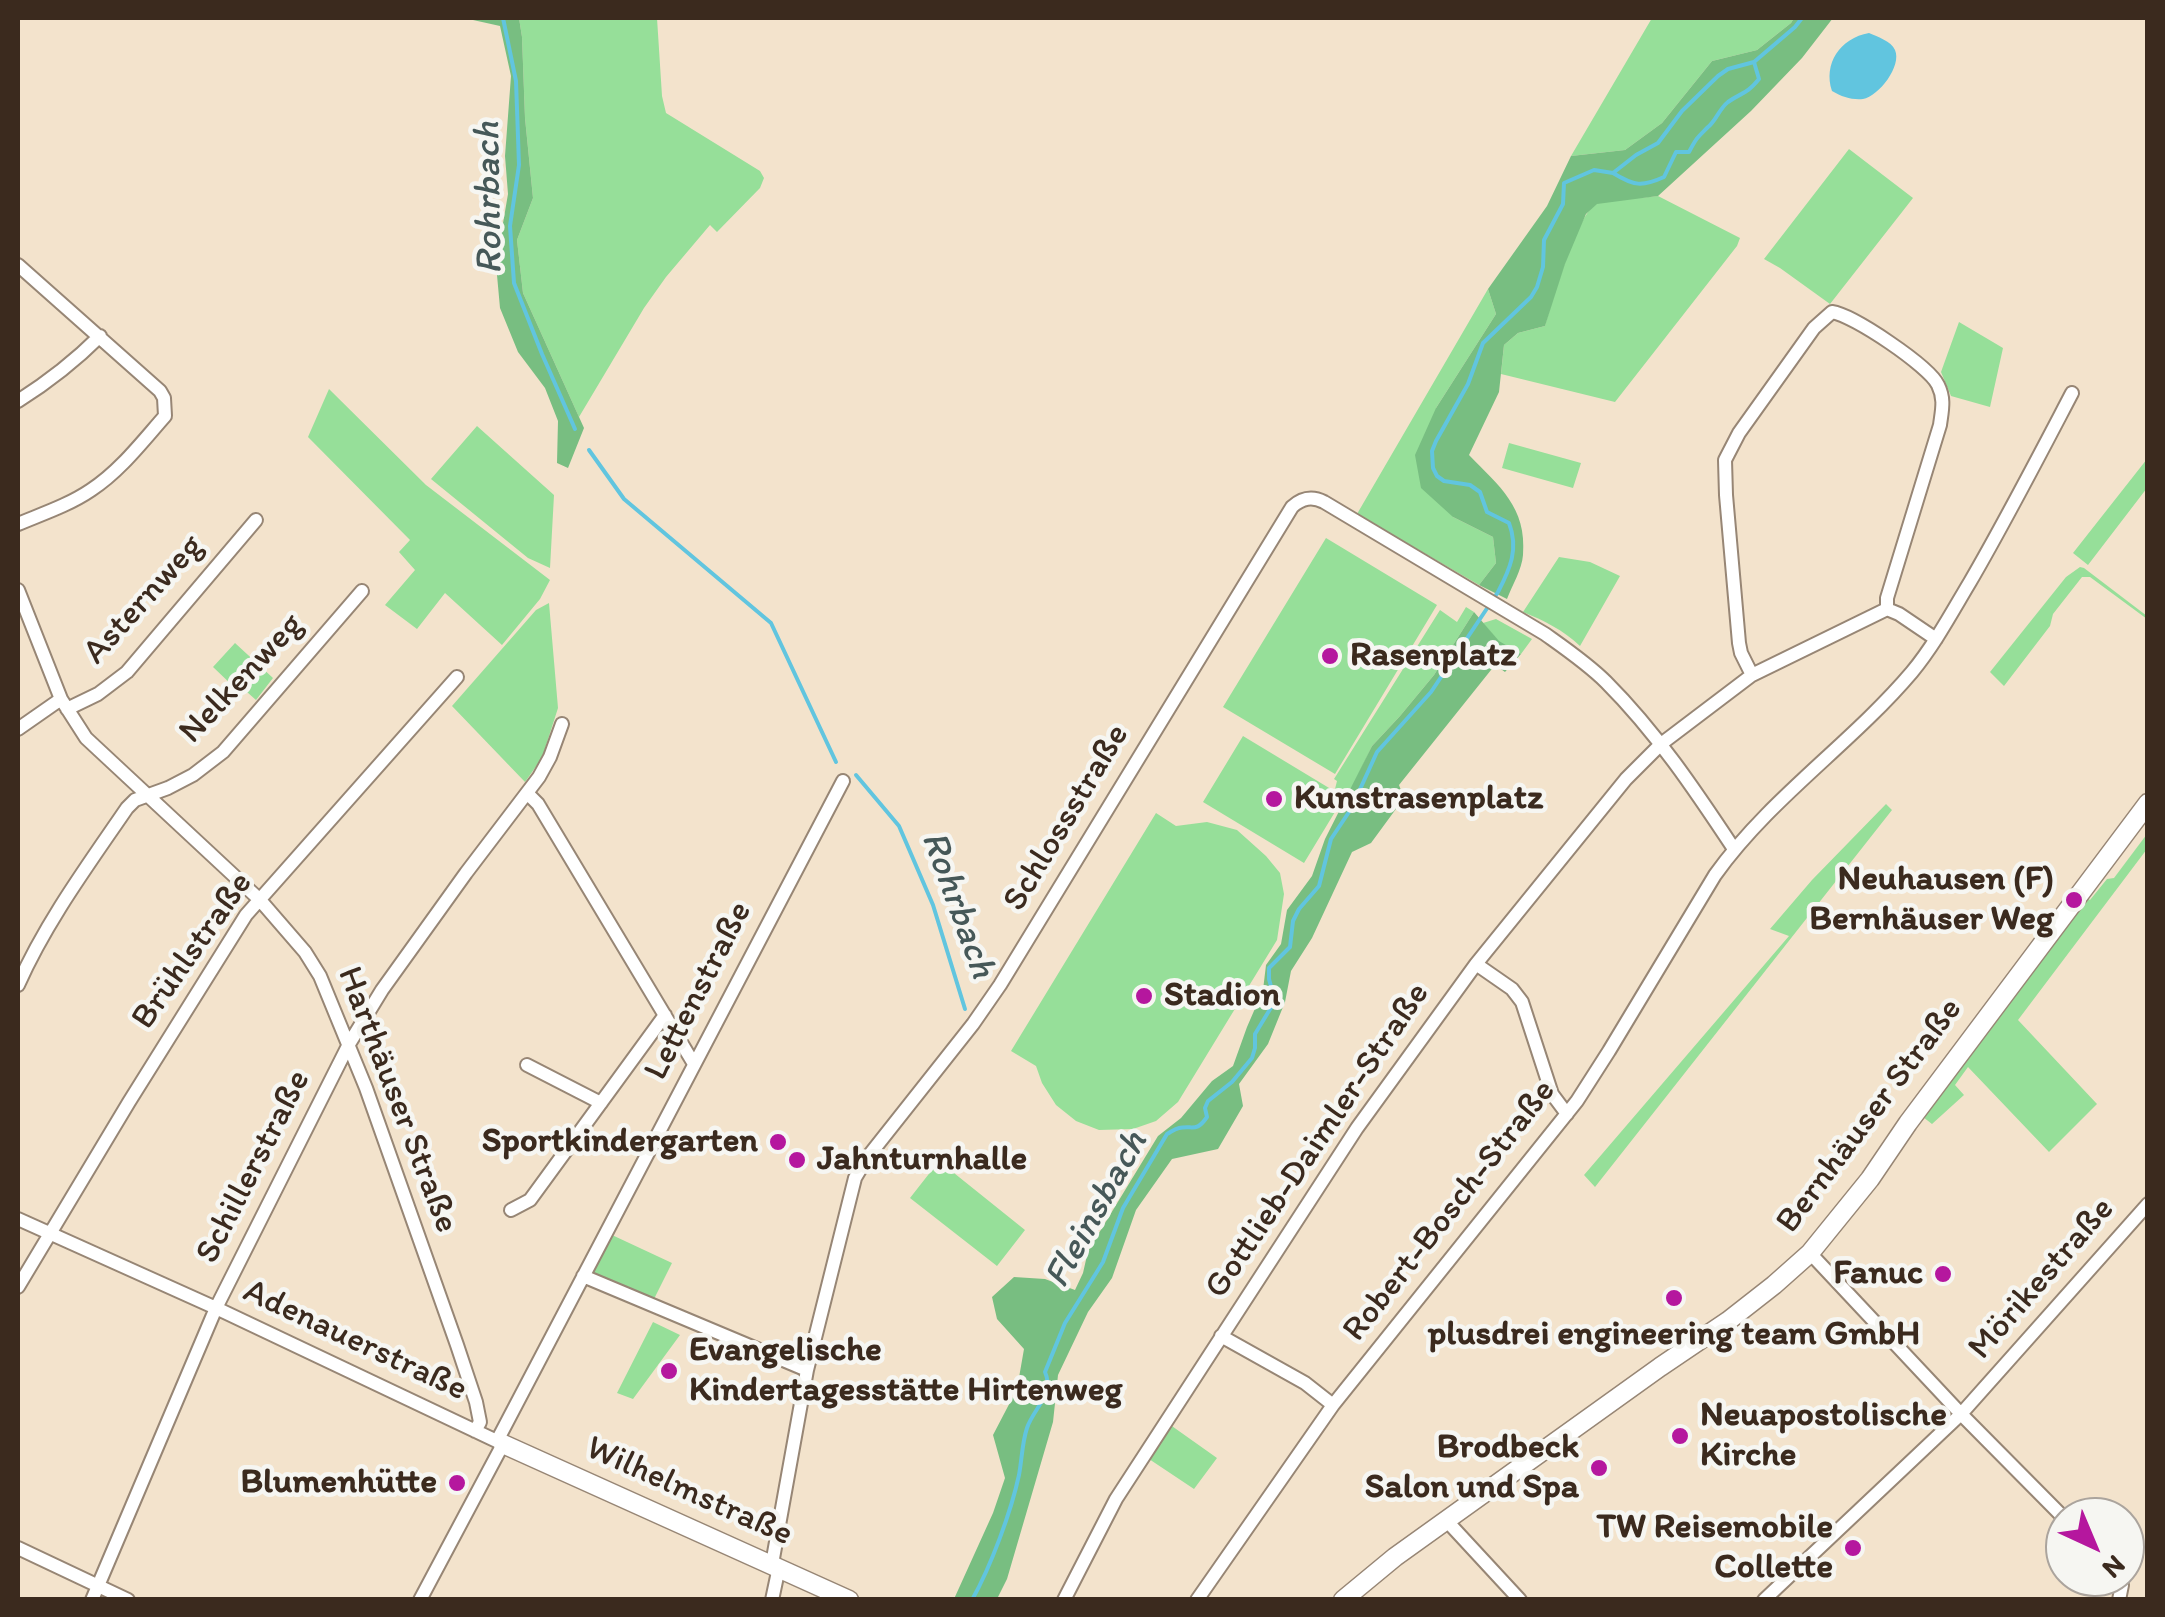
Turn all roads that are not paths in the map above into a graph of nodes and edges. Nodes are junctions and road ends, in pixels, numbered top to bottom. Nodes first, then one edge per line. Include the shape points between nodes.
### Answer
1 (18, 265) edge
2 (100, 336) junction
3 (2072, 393) dead end
4 (18, 400) edge
5 (256, 520) dead end
6 (18, 524) edge
7 (18, 590) edge
8 (362, 591) dead end
9 (1887, 609) junction
10 (1936, 639) junction
11 (1752, 676) junction
12 (457, 677) dead end
13 (64, 704) junction
14 (562, 724) dead end
15 (18, 729) edge
16 (1660, 744) junction
17 (843, 781) dead end
18 (526, 793) junction
19 (148, 796) junction
20 (2148, 803) edge
21 (1734, 849) junction
22 (260, 900) junction
23 (1476, 964) junction
24 (18, 985) edge
25 (665, 1015) junction
26 (349, 1044) junction
27 (527, 1064) dead end
28 (694, 1064) junction
29 (600, 1104) junction
30 (1567, 1114) junction
31 (2148, 1204) edge
32 (511, 1210) dead end
33 (18, 1220) edge
34 (50, 1233) junction
35 (1810, 1253) junction
36 (583, 1276) junction
37 (18, 1287) edge
38 (216, 1308) junction
39 (1221, 1336) junction
40 (807, 1370) junction
41 (1333, 1405) junction
42 (1961, 1414) junction
43 (475, 1432) junction
44 (500, 1443) junction
45 (2045, 1499) edge
46 (1446, 1520) junction
47 (18, 1548) edge
48 (776, 1566) junction
49 (98, 1585) junction
50 (92, 1600) edge
51 (128, 1600) edge
52 (420, 1600) edge
53 (772, 1600) edge
54 (849, 1600) edge
55 (1064, 1600) edge
56 (1197, 1600) edge
57 (1343, 1600) edge
58 (1520, 1600) edge
59 (1764, 1600) edge

1 - 2 street
2 - 4 street
2 - 6 street via 160,391 165,416 89,492
3 - 10 street, Robert-Bosch-Straße
5 - 13 street, Asternweg via 126,672 98,694
7 - 13 street, Harthäuser Straße
8 - 19 street, Nelkenweg via 223,752
9 - 10 street
9 - 11 street, Gottlieb-Daimler-Straße
9 - 11 street via 1944,402 1920,365 1856,320 1832,312 1814,328 1725,460 1739,643
10 - 21 street, Robert-Bosch-Straße via 1872,715
11 - 16 street, Gottlieb-Daimler-Straße
12 - 22 street, Brühlstraße
13 - 15 street, Asternweg
13 - 19 street, Harthäuser Straße via 92,746
14 - 18 street, Schillerstraße via 550,758
16 - 21 street
16 - 23 street, Gottlieb-Daimler-Straße
16 - 40 street, Schlossstraße via 1604,680 1545,634 1324,502 1302,500 1292,507 1000,984 855,1178
17 - 28 street, Lettenstraße
18 - 25 street
18 - 26 street, Schillerstraße
19 - 22 street, Harthäuser Straße
19 - 24 street, Nelkenweg via 127,808 65,899
20 - 35 street, Bernhäuser Straße
21 - 30 street, Robert-Bosch-Straße
22 - 26 street, Harthäuser Straße via 320,976
22 - 34 street, Brühlstraße
23 - 30 street via 1522,1002 1552,1094
23 - 39 street, Gottlieb-Daimler-Straße
25 - 28 street
25 - 29 street
26 - 38 street, Schillerstraße
26 - 43 street, Harthäuser Straße via 457,1345 478,1412
27 - 29 street
28 - 36 street, Lettenstraße
29 - 32 street via 530,1200
30 - 41 street, Robert-Bosch-Straße
31 - 42 street, Mörikestraße
33 - 34 street, Adenauerstraße
34 - 37 street, Brühlstraße
34 - 38 street, Adenauerstraße
35 - 42 street
35 - 46 street, Bernhäuser Straße via 1728,1321
36 - 40 street
36 - 44 street, Lettenstraße
38 - 43 street, Adenauerstraße
38 - 49 street, Schillerstraße
39 - 41 street
39 - 55 street, Gottlieb-Daimler-Straße via 1116,1499
40 - 48 street, Schlossstraße
41 - 56 street, Robert-Bosch-Straße
42 - 45 street
42 - 59 street, Mörikestraße
43 - 44 street, Adenauerstraße
44 - 48 street, Wilhelmstraße
44 - 52 street, Lettenstraße
46 - 57 street, Bernhäuser Straße
46 - 58 street
47 - 49 street
48 - 53 street, Schlossstraße
48 - 54 street, Wilhelmstraße
49 - 50 street, Schillerstraße
49 - 51 street

